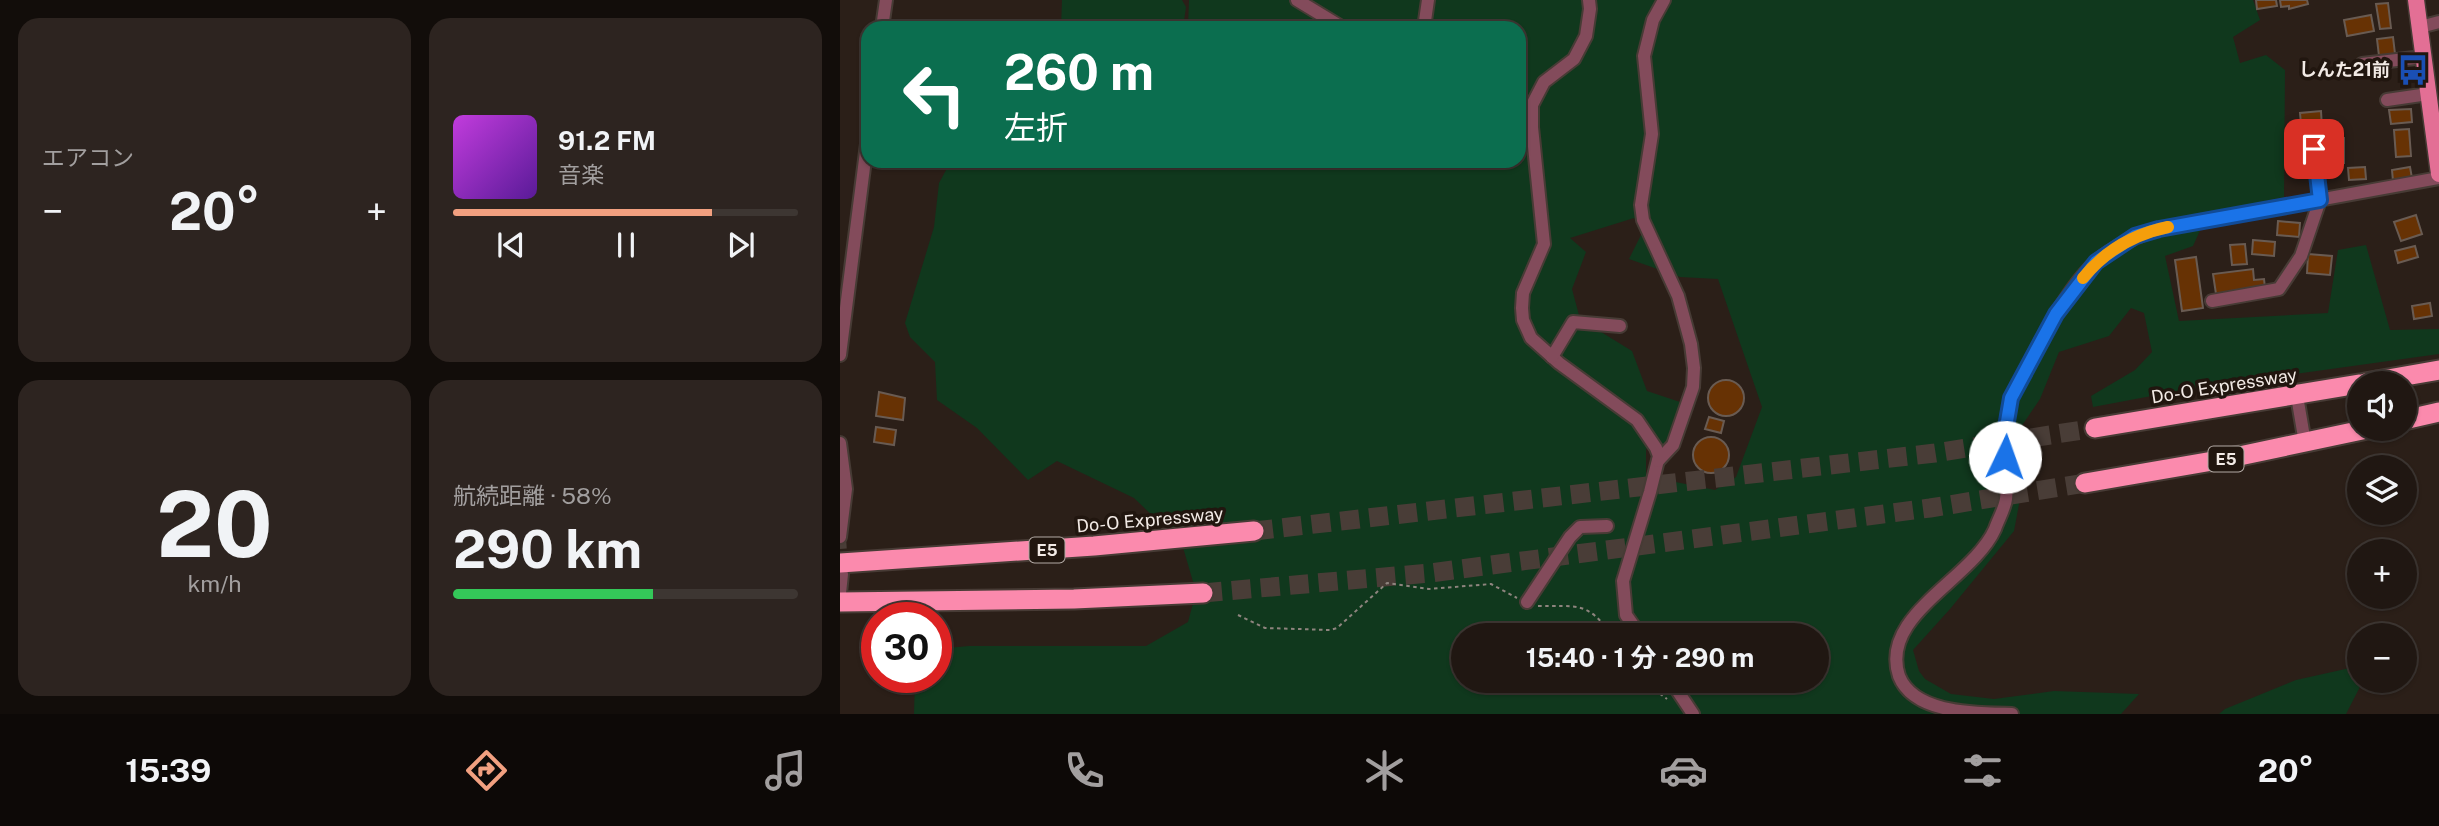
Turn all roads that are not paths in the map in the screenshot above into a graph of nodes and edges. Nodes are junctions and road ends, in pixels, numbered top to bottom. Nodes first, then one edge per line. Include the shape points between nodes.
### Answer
1 (886, 0) edge
2 (1297, 0) edge
3 (1428, 0) edge
4 (1589, 0) edge
5 (1664, 0) edge
6 (2416, 0) edge
7 (883, 21) edge
8 (1332, 21) edge
9 (1425, 21) edge
10 (2439, 22) edge
11 (2420, 27) junction
12 (2423, 57) junction
13 (2362, 64) dead end
14 (2387, 100) dead end
15 (2432, 101) edge
16 (2314, 149) dead end
17 (862, 168) edge
18 (2439, 176) edge
19 (2320, 200) junction
20 (846, 253) edge
21 (2211, 301) dead end
22 (1620, 326) dead end
23 (840, 355) edge
24 (1552, 356) junction
25 (2439, 370) edge
26 (2417, 374) edge
27 (2347, 386) edge
28 (2297, 396) junction
29 (2437, 413) edge
30 (2417, 417) edge
31 (2095, 428) tunnel mouth
32 (2347, 434) edge
33 (840, 443) edge
34 (2305, 443) junction
35 (1658, 461) junction
36 (2085, 483) tunnel mouth
37 (1606, 526) dead end
38 (1254, 531) tunnel mouth
39 (840, 537) edge
40 (841, 568) edge
41 (840, 593) edge
42 (1203, 593) tunnel mouth
43 (840, 602) edge
44 (1528, 602) road end
45 (1632, 623) edge
46 (1679, 693) edge
47 (1693, 714) edge
48 (2012, 714) edge

1 - 7 street
2 - 8 street
3 - 9 street
4 - 24 street via 1586,36 1574,60 1544,82 1532,105 1544,244 1523,293 1522,308 1531,338
5 - 35 street via 1653,20 1644,56 1652,134 1641,205 1643,220 1678,296 1694,368 1693,387 1674,444
6 - 11 main road
10 - 11 street
11 - 12 main road
12 - 13 street
12 - 15 main road
14 - 15 street
15 - 18 main road
16 - 19 street
17 - 20 street
18 - 19 street
19 - 21 street via 2301,256 2280,289
19 - 48 street via 2135,236 2096,262 2056,314 2011,398 2004,439 2006,501 1995,528 1982,551 1904,627 1895,654 1899,677 1920,701 1942,712
20 - 23 street
22 - 24 street via 1573,322
24 - 35 street via 1637,419 1656,448
25 - 26 highway
27 - 28 highway, Do-O Expressway
28 - 31 highway, Do-O Expressway
28 - 34 street
29 - 30 highway
32 - 34 highway, E5
33 - 39 street via 846,489
34 - 36 highway, E5
35 - 45 street via 1623,581 1626,615
37 - 44 street via 1580,527
38 - 40 highway, Do-O Expressway / E5
40 - 41 street
42 - 43 highway
46 - 47 street

